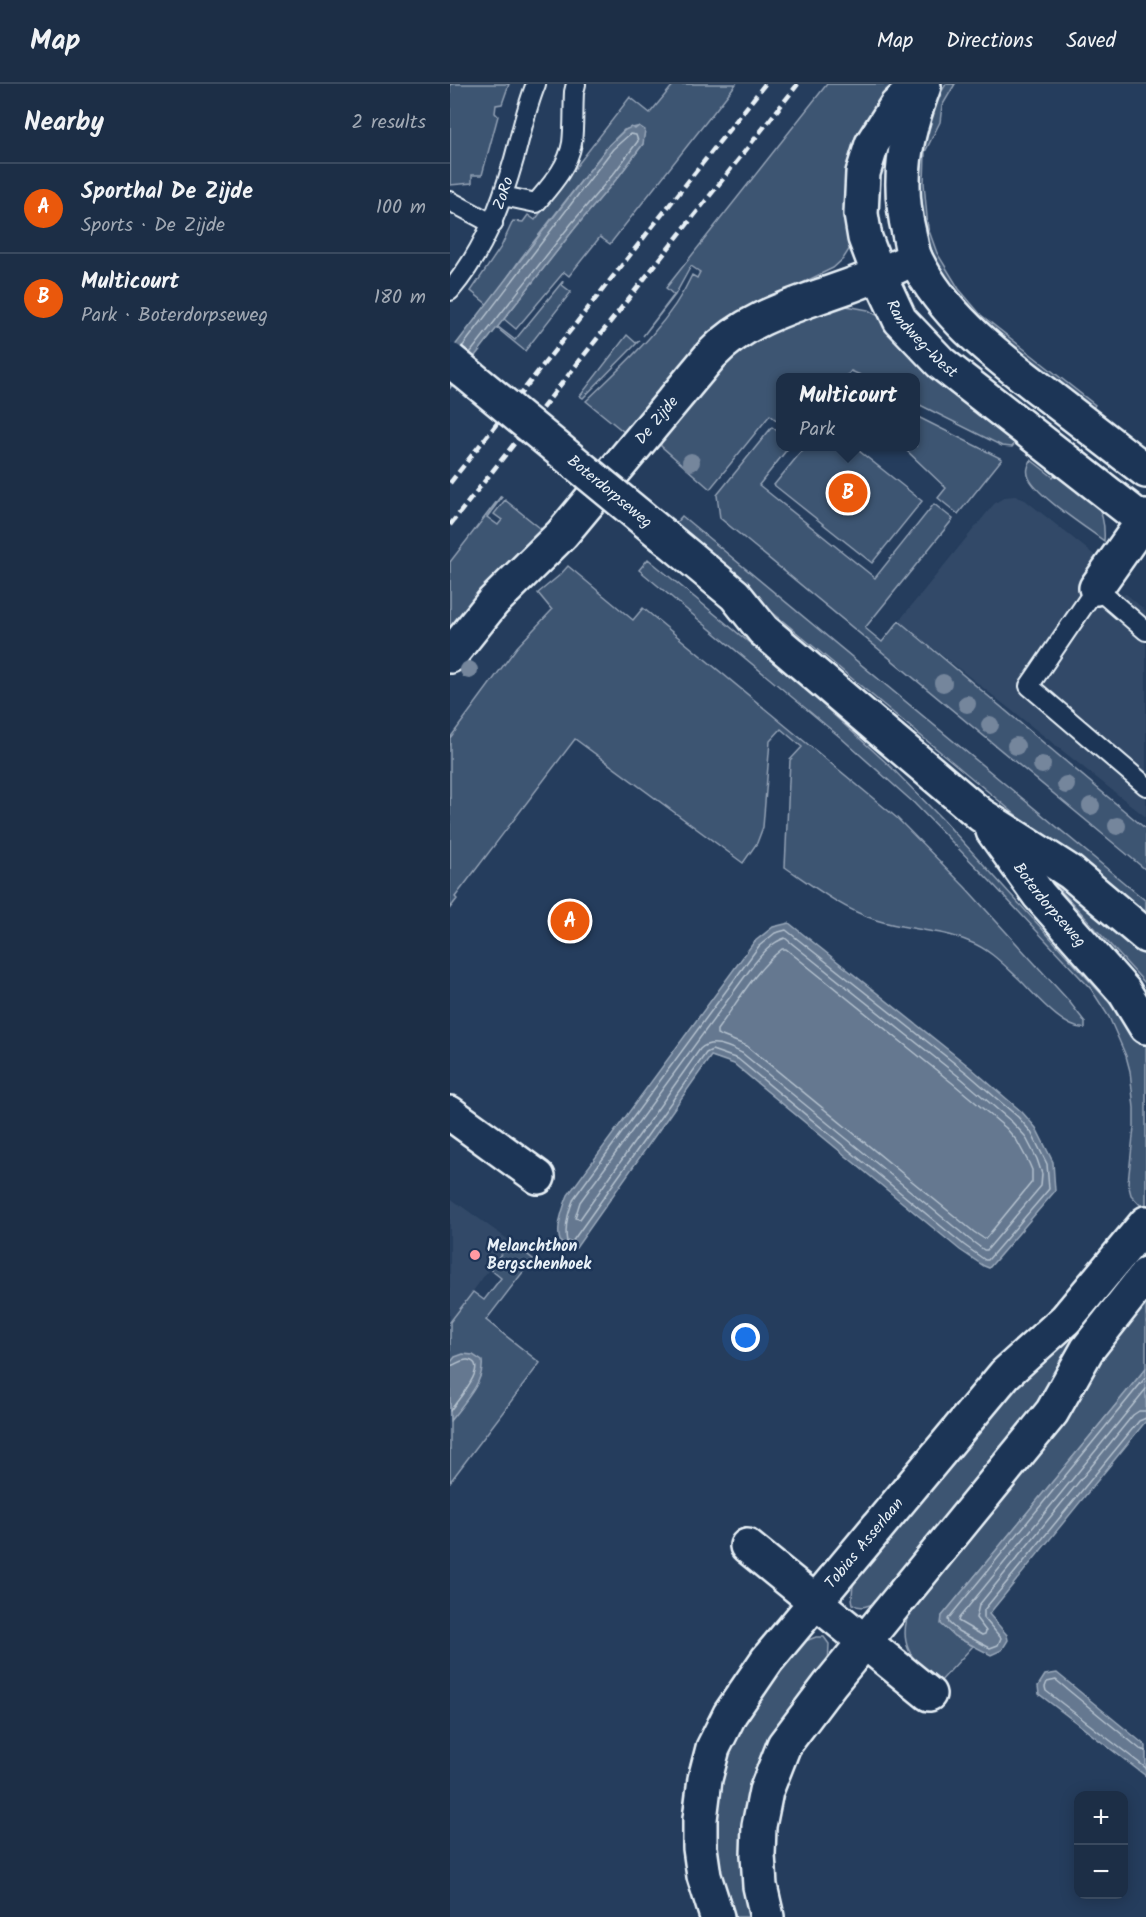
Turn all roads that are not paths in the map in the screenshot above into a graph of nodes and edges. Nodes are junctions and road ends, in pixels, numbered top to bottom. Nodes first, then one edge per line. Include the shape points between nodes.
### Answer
1 (536, 84) edge
2 (576, 84) edge
3 (919, 84) edge
4 (925, 84) edge
5 (503, 196) junction
6 (450, 201) edge
7 (493, 224) junction
8 (915, 258) junction
9 (879, 275) junction
10 (450, 291) edge
11 (450, 360) edge
12 (450, 381) edge
13 (1146, 471) edge
14 (1145, 520) edge
15 (658, 542) junction
16 (1096, 588) junction
17 (1146, 631) edge
18 (450, 656) edge
19 (1146, 786) edge
20 (981, 815) junction
21 (1146, 936) edge
22 (1135, 998) edge
23 (1146, 1027) edge
24 (450, 1113) edge
25 (538, 1177) dead end
26 (1146, 1223) edge
27 (1146, 1275) edge
28 (747, 1546) dead end
29 (816, 1602) junction
30 (865, 1642) junction
31 (929, 1694) dead end
32 (717, 1917) edge
33 (767, 1917) edge

1 - 5 lane, ZoRo
2 - 5 lane via 572,144 555,182 536,202
3 - 9 street, Randweg-West via 896,106 872,144 863,173 861,214
4 - 8 street via 904,149 902,179 905,218
5 - 7 lane, ZoRo
6 - 7 lane
7 - 10 lane, ZoRo via 469,267
8 - 9 street, De Zijde
8 - 13 street via 946,307 976,338
9 - 14 street, Randweg-West via 900,320 941,363
9 - 18 street, De Zijde via 759,319 719,346 562,534 493,602
11 - 15 street, Boterdorpseweg, bridge
12 - 15 street, Boterdorpseweg
14 - 16 street, Randweg-West
15 - 20 street, Boterdorpseweg via 721,608 763,630
16 - 17 lane
16 - 19 lane, Randweg-West via 1029,686
20 - 21 street, Boterdorpseweg via 1070,872
20 - 22 street, Boterdorpseweg via 1039,895
22 - 23 street, Boterdorpseweg
24 - 25 street
26 - 29 street, Tobias Asserlaan via 1066,1319 1005,1374
27 - 30 street via 1087,1350 1052,1413
28 - 29 street
29 - 30 street
29 - 32 street, Tobias Asserlaan via 767,1660 730,1714 713,1748 705,1779 700,1848
30 - 31 street
30 - 33 street via 784,1745 766,1791 758,1855

